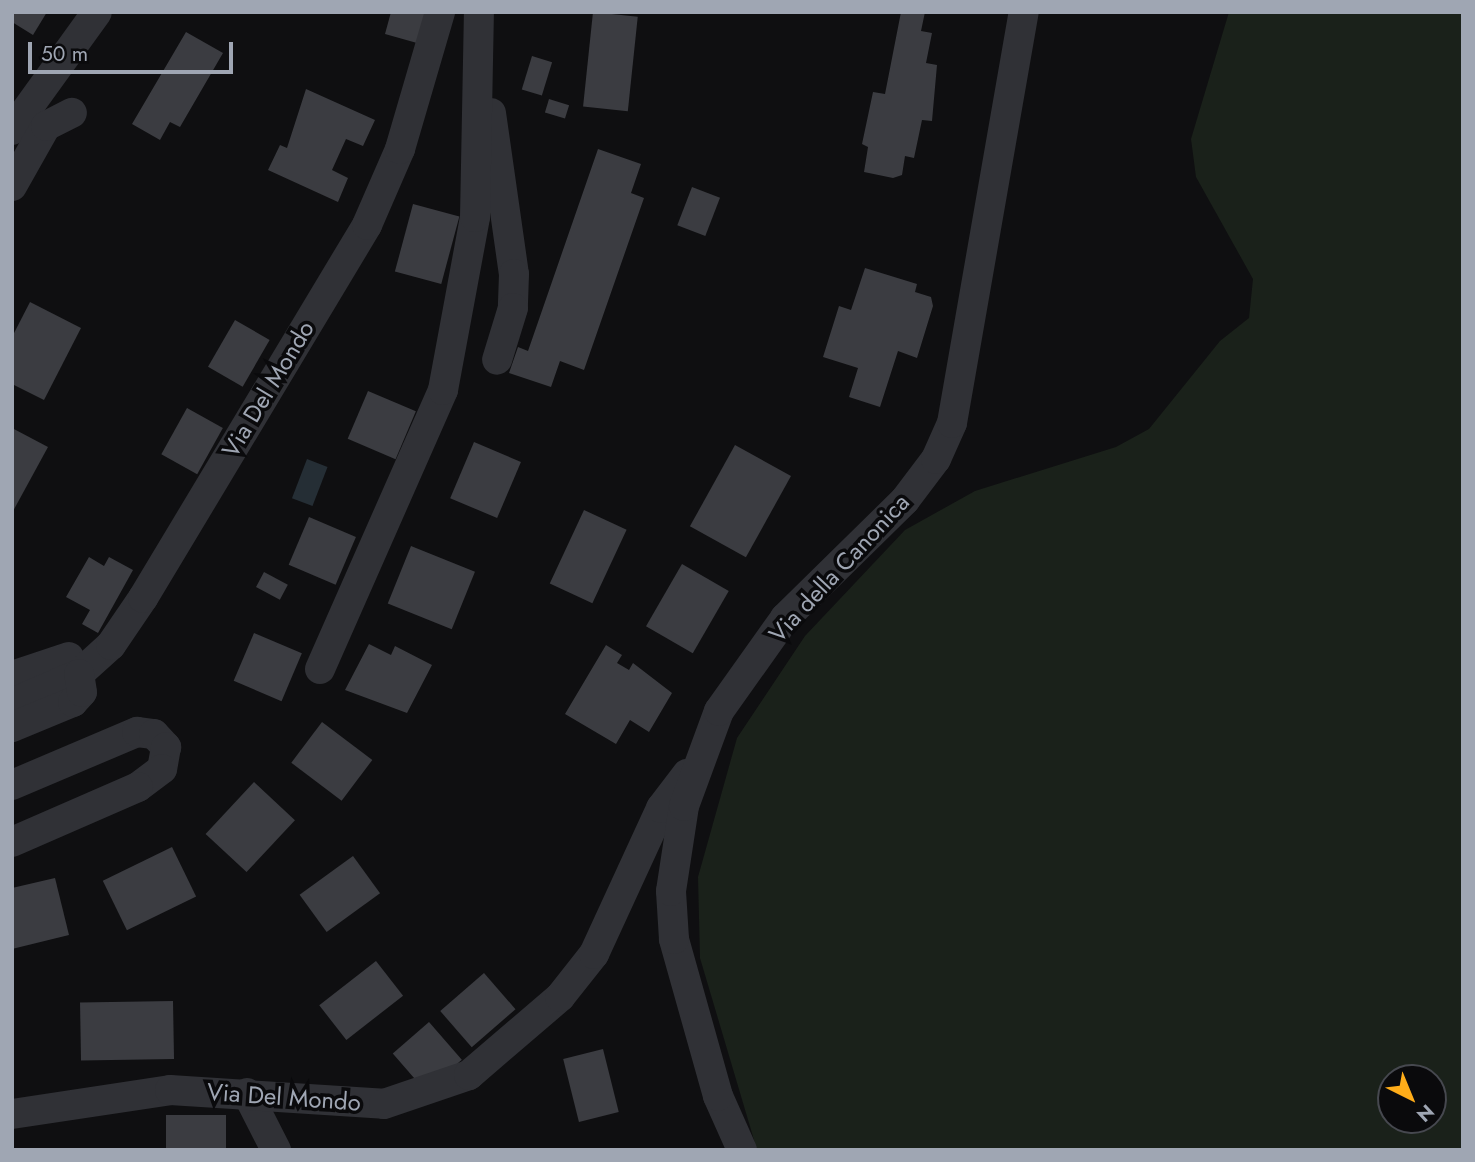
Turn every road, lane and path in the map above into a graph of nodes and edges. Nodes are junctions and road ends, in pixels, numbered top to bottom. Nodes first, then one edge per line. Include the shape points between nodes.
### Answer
1 (97, 12) edge
2 (440, 12) edge
3 (479, 12) edge
4 (1024, 12) edge
5 (480, 85) junction
6 (72, 113) dead end
7 (12, 130) edge
8 (12, 186) edge
9 (497, 360) dead end
10 (143, 598) junction
11 (320, 668) dead end
12 (79, 674) junction
13 (12, 676) edge
14 (12, 703) edge
15 (12, 727) edge
16 (694, 766) junction
17 (12, 785) edge
18 (12, 842) edge
19 (247, 1093) junction
20 (12, 1114) edge
21 (276, 1150) edge
22 (742, 1150) edge

1 - 7 street
2 - 10 street, Via Del Mondo via 400,149 367,225
3 - 5 street
4 - 16 street, Via della Canonica via 952,423 936,459 905,499 785,618 719,711
5 - 9 street via 490,107 514,274 513,308
5 - 11 street via 475,217 443,390
6 - 8 street via 46,127
10 - 12 street, Via Del Mondo via 111,645
10 - 13 street via 62,662
12 - 14 street, Via Del Mondo
12 - 15 street via 82,692 73,702
16 - 19 street, Via Del Mondo via 660,808 594,954 560,997 469,1075 384,1104
16 - 22 street, Via della Canonica via 671,891 674,939 718,1096
17 - 18 street via 137,732 154,734 166,747 162,769 138,787
19 - 20 street, Via Del Mondo via 170,1090
19 - 21 street

